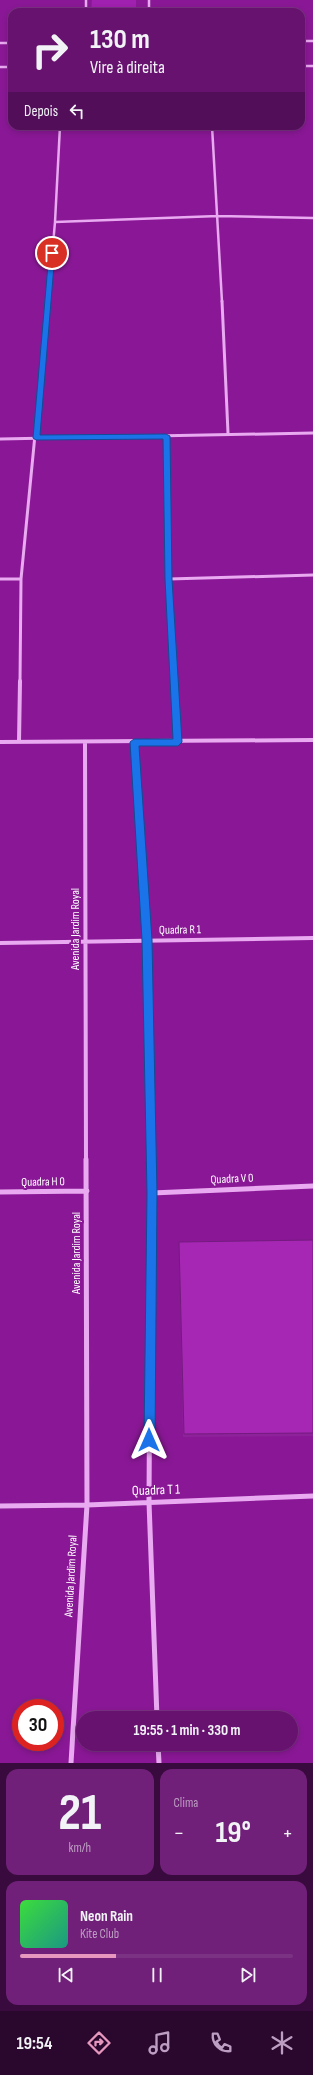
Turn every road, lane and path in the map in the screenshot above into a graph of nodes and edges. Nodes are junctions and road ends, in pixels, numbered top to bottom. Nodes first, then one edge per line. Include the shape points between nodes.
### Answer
1 (60, 130) edge
2 (212, 130) edge
3 (218, 216) junction
4 (313, 218) edge
5 (55, 222) junction
6 (228, 433) junction
7 (313, 433) edge
8 (166, 436) junction
9 (36, 438) junction
10 (0, 439) edge
11 (313, 574) edge
12 (0, 579) edge
13 (20, 579) junction
14 (169, 579) junction
15 (313, 740) edge
16 (0, 742) edge
17 (18, 742) junction
18 (134, 742) junction
19 (178, 742) junction
20 (85, 743) junction
21 (313, 938) edge
22 (147, 940) junction
23 (85, 941) junction
24 (0, 944) edge
25 (313, 1186) edge
26 (86, 1191) junction
27 (0, 1192) edge
28 (152, 1193) junction
29 (313, 1496) edge
30 (149, 1502) junction
31 (87, 1505) junction
32 (0, 1506) edge
33 (157, 1711) edge
34 (158, 1751) edge
35 (71, 1763) edge
36 (159, 1763) edge

1 - 5 street
2 - 3 street
3 - 4 street
3 - 5 street
3 - 6 street
5 - 9 street
6 - 7 street
6 - 8 street
8 - 9 street
8 - 14 street
9 - 10 street
9 - 13 street
11 - 14 street
12 - 13 street
13 - 17 street
14 - 19 street
15 - 19 street
16 - 17 street
17 - 20 street
18 - 19 street
18 - 20 street
18 - 22 street
20 - 23 street, Avenida Jardim Royal
21 - 22 street, Quadra R 1
22 - 23 street, Quadra R 1
22 - 28 street
23 - 24 street, Quadra R 1
23 - 26 street, Avenida Jardim Royal
25 - 28 street, Quadra V 0
26 - 27 street, Quadra H 0
26 - 31 street, Avenida Jardim Royal
28 - 30 street
29 - 30 street, Quadra T 1
30 - 31 street, Quadra T 1
30 - 33 street
31 - 32 street, Quadra T 1
31 - 35 street, Avenida Jardim Royal
34 - 36 street

